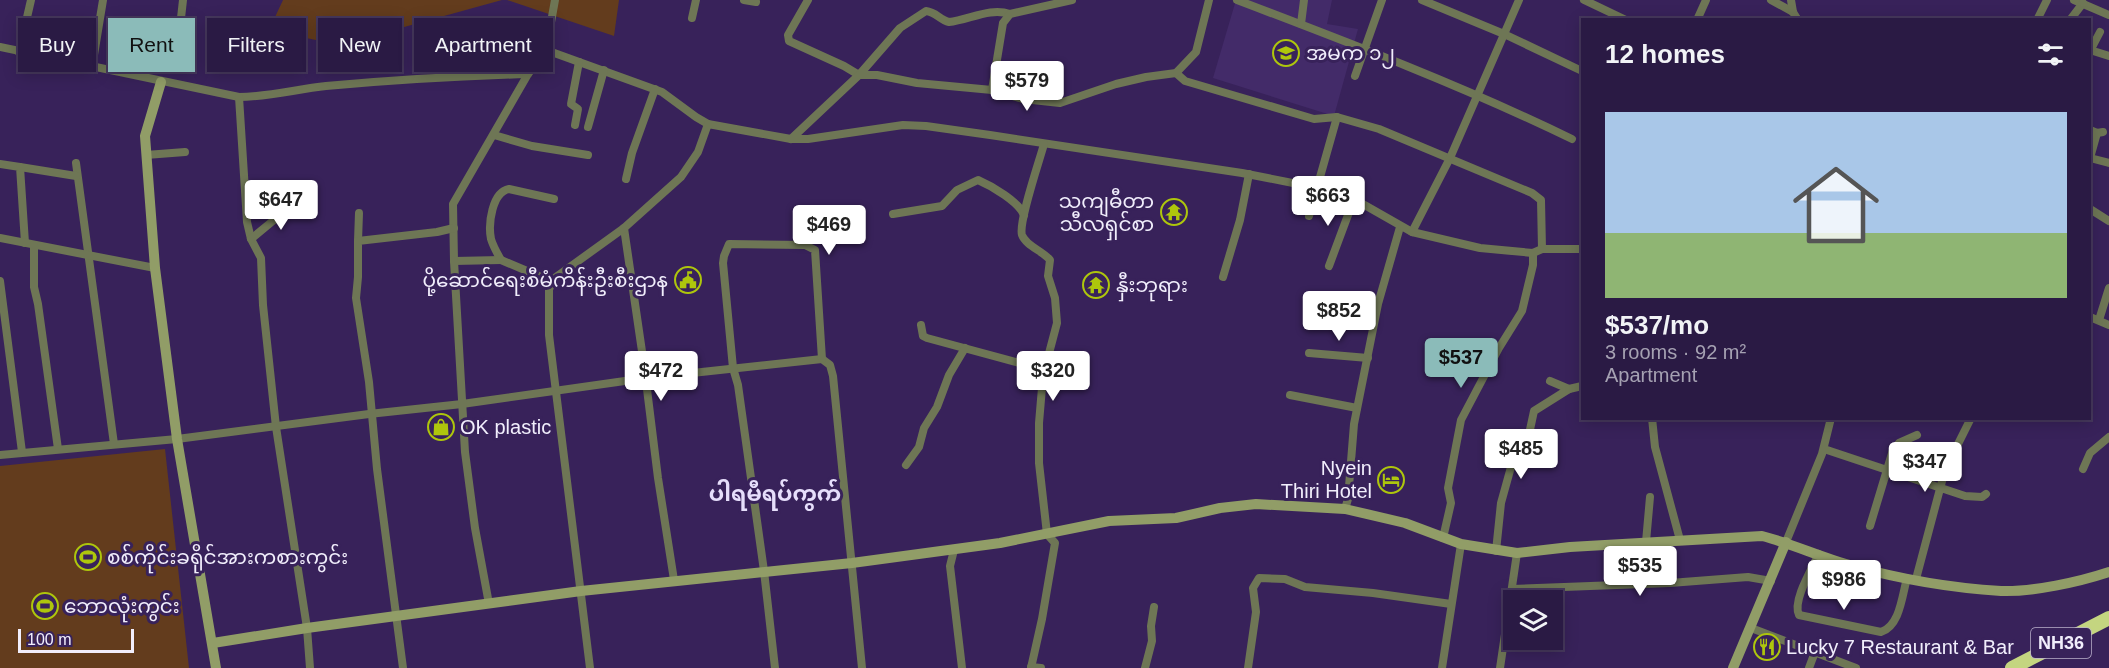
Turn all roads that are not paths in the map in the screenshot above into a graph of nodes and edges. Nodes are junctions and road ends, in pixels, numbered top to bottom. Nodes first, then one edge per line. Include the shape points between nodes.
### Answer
1 (32, 0) edge
2 (103, 0) edge
3 (183, 0) edge
4 (555, 0) edge
5 (696, 0) edge
6 (744, 0) edge
7 (808, 0) edge
8 (1072, 0) edge
9 (1209, 0) edge
10 (1237, 0) edge
11 (1304, 0) edge
12 (1382, 0) edge
13 (1422, 0) edge
14 (1519, 0) edge
15 (1584, 0) edge
16 (1706, 0) edge
17 (1771, 0) edge
18 (1791, 0) edge
19 (2047, 0) edge
20 (2074, 0) edge
21 (756, 2) dead end
22 (2083, 3) junction
23 (1010, 14) junction
24 (2109, 15) edge
25 (1796, 16) edge
26 (28, 18) edge
27 (181, 18) edge
28 (552, 18) edge
29 (692, 18) dead end
30 (1622, 18) edge
31 (1698, 18) edge
32 (2038, 18) edge
33 (2072, 18) edge
34 (1300, 24) junction
35 (2100, 32) dead end
36 (1504, 34) junction
37 (96, 43) edge
38 (0, 48) edge
39 (1366, 48) junction
40 (2091, 48) edge
41 (2091, 50) edge
42 (18, 52) edge
43 (553, 53) edge
44 (2109, 57) edge
45 (579, 62) junction
46 (96, 68) edge
47 (604, 70) junction
48 (1581, 71) edge
49 (1176, 73) junction
50 (528, 74) joint
51 (859, 75) junction
52 (1355, 76) dead end
53 (161, 82) junction
54 (655, 89) junction
55 (992, 90) junction
56 (1478, 95) junction
57 (239, 97) junction
58 (1336, 117) junction
59 (708, 124) junction
60 (575, 125) dead end
61 (588, 127) dead end
62 (2097, 132) edge
63 (494, 135) junction
64 (791, 139) junction
65 (1572, 139) dead end
66 (1044, 144) junction
67 (185, 152) dead end
68 (2091, 154) edge
69 (146, 155) junction
70 (588, 155) dead end
71 (1450, 158) junction
72 (2091, 158) edge
73 (2109, 162) edge
74 (75, 163) dead end
75 (0, 164) edge
76 (20, 167) junction
77 (1249, 174) junction
78 (76, 176) junction
79 (626, 179) dead end
80 (1318, 188) junction
81 (554, 199) dead end
82 (1354, 199) junction
83 (302, 209) dead end
84 (2091, 209) edge
85 (359, 213) dead end
86 (893, 214) dead end
87 (1309, 216) dead end
88 (1024, 217) junction
89 (2109, 221) edge
90 (1400, 227) junction
91 (454, 228) junction
92 (624, 228) junction
93 (1412, 232) junction
94 (0, 238) edge
95 (250, 239) junction
96 (358, 242) junction
97 (25, 243) junction
98 (34, 245) junction
99 (1542, 249) junction
100 (1581, 249) edge
101 (1533, 253) junction
102 (87, 255) junction
103 (501, 260) junction
104 (454, 261) junction
105 (1329, 266) dead end
106 (155, 268) junction
107 (1224, 277) dead end
108 (0, 281) edge
109 (553, 282) junction
110 (2109, 288) edge
111 (2093, 319) edge
112 (921, 325) dead end
113 (2109, 325) edge
114 (965, 348) junction
115 (1309, 353) dead end
116 (1368, 358) junction
117 (822, 359) junction
118 (733, 368) junction
119 (1043, 376) junction
120 (645, 378) junction
121 (1550, 381) dead end
122 (1581, 386) edge
123 (1569, 389) junction
124 (555, 391) junction
125 (1290, 395) dead end
126 (462, 404) junction
127 (1357, 408) junction
128 (372, 414) junction
129 (1652, 420) edge
130 (1831, 420) edge
131 (1970, 420) edge
132 (276, 427) junction
133 (1917, 435) dead end
134 (2109, 437) edge
135 (177, 439) junction
136 (114, 444) junction
137 (58, 449) junction
138 (1824, 450) junction
139 (22, 452) junction
140 (0, 455) edge
141 (906, 465) dead end
142 (2083, 469) dead end
143 (1888, 470) junction
144 (1940, 488) junction
145 (1986, 494) dead end
146 (1650, 497) dead end
147 (1345, 509) junction
148 (1869, 526) dead end
149 (1047, 534) junction
150 (1443, 538) junction
151 (1680, 540) junction
152 (1646, 542) junction
153 (1786, 542) junction
154 (1461, 544) junction
155 (954, 550) junction
156 (1496, 551) junction
157 (1516, 553) junction
158 (1819, 554) junction
159 (852, 563) junction
160 (764, 571) junction
161 (2109, 572) edge
162 (1911, 579) junction
163 (674, 580) junction
164 (1771, 581) junction
165 (1512, 589) junction
166 (581, 591) junction
167 (489, 604) junction
168 (1450, 604) junction
169 (1154, 607) dead end
170 (398, 615) junction
171 (2109, 618) edge
172 (307, 628) junction
173 (1751, 628) junction
174 (213, 643) junction
175 (1815, 652) junction
176 (1031, 667) edge
177 (216, 668) edge
178 (310, 668) edge
179 (404, 668) edge
180 (590, 668) edge
181 (775, 668) edge
182 (862, 668) edge
183 (962, 668) edge
184 (1041, 668) edge
185 (1145, 668) edge
186 (1248, 668) edge
187 (1442, 668) edge
188 (1500, 668) edge
189 (1733, 668) edge
190 (1809, 668) edge
191 (1856, 668) edge
192 (2012, 668) edge

1 - 26 street
2 - 37 street
3 - 27 street
4 - 28 street
5 - 29 street
6 - 21 street
7 - 51 street via 788,35 789,41
8 - 23 street
9 - 49 street via 1196,52
10 - 34 street
11 - 34 street
12 - 39 street
13 - 36 street
14 - 36 street
15 - 30 street
16 - 31 street
17 - 25 street
18 - 25 street
19 - 32 street
20 - 22 street
22 - 24 street
22 - 33 street
23 - 51 street via 993,11 949,22 926,10 900,28
23 - 55 street via 1001,31
34 - 39 street
35 - 40 street
36 - 48 street
36 - 56 street
38 - 42 street
39 - 52 street
39 - 56 street
41 - 44 street
43 - 45 street
45 - 47 street
45 - 60 street via 571,104 578,109
46 - 53 street
47 - 54 street
47 - 61 street
49 - 55 street via 1116,84 1060,102 1023,99
49 - 58 street via 1185,81 1314,119
50 - 57 street via 422,78
50 - 63 street
51 - 55 street
51 - 64 street
53 - 57 street
53 - 69 street via 145,136
54 - 59 street
54 - 79 street
56 - 65 street
56 - 71 street
57 - 95 street
58 - 71 street via 1379,129
58 - 80 street
59 - 64 street
59 - 92 street via 698,152 681,177
62 - 68 street
63 - 70 street
63 - 91 street via 453,204
64 - 66 street via 808,140 903,125
66 - 77 street
66 - 88 street
67 - 69 street
69 - 106 street
71 - 93 street
71 - 99 street via 1541,200
72 - 73 street
74 - 78 street
75 - 76 street
76 - 78 street
76 - 97 street
77 - 80 street
77 - 107 street
78 - 102 street
80 - 82 street
80 - 87 street
81 - 103 street via 509,189 500,192 490,229
82 - 90 street
82 - 105 street
83 - 95 street via 274,220
84 - 89 street
85 - 96 street
86 - 88 street via 942,206 957,190 978,180 1015,204
88 - 119 street via 1022,235 1050,260 1048,276 1055,298 1055,334
90 - 93 street
90 - 116 street via 1378,304
91 - 96 street
91 - 104 street
92 - 109 street
92 - 120 street
93 - 101 street via 1480,248
94 - 97 street
95 - 132 street via 261,258
96 - 128 street via 356,298
97 - 98 street
98 - 102 street
98 - 137 street via 34,294
99 - 100 street
99 - 101 street
101 - 150 street via 1522,311 1461,420
102 - 106 street
102 - 136 street
103 - 104 street
103 - 109 street
104 - 126 street
106 - 135 street
108 - 139 street
109 - 124 street via 549,289 549,335
110 - 111 street
111 - 113 street
112 - 114 street via 923,336
114 - 119 street via 1038,368
114 - 141 street via 924,428 919,447
115 - 116 street
116 - 127 street
117 - 118 street
117 - 118 street via 815,250 805,246 729,244 723,256
117 - 159 street via 830,365 833,376
118 - 120 street
118 - 160 street
119 - 149 street via 1040,463
120 - 124 street
120 - 163 street
121 - 123 street
122 - 123 street
123 - 156 street via 1534,411 1525,453 1511,467 1501,503
124 - 126 street
124 - 166 street
125 - 127 street
126 - 128 street
126 - 167 street via 475,528
127 - 147 street
128 - 132 street
128 - 170 street
129 - 151 street via 1655,447
130 - 138 street
131 - 144 street
132 - 135 street
132 - 172 street
133 - 143 street via 1895,446
134 - 142 street via 2090,453
135 - 136 street
135 - 174 street
136 - 137 street
137 - 139 street
138 - 143 street
138 - 153 street
139 - 140 street
143 - 144 street
143 - 148 street
144 - 145 street via 1965,496
144 - 162 street
146 - 152 street
147 - 149 street via 1256,504 1176,518 1109,521
147 - 150 street via 1405,523
149 - 155 street
149 - 176 street via 1054,543
150 - 154 street
151 - 152 street
151 - 153 street via 1762,536
152 - 157 street
153 - 158 street
153 - 164 street
154 - 156 street
154 - 168 street
155 - 159 street
155 - 183 street via 950,566
156 - 157 street
157 - 165 street
158 - 162 street via 1851,566
158 - 162 street via 1797,600 1799,615 1881,632 1889,630
159 - 160 street
159 - 182 street
160 - 163 street
160 - 181 street
161 - 162 street via 2087,579 2003,591
163 - 166 street
164 - 165 street via 1748,577
164 - 173 street
165 - 188 street
166 - 167 street
166 - 180 street
167 - 170 street
168 - 186 street via 1259,578 1253,588 1256,612
168 - 187 street
169 - 185 street
170 - 172 street
170 - 179 street
171 - 192 highway, NH36
172 - 174 street
172 - 178 street
173 - 175 street
173 - 189 street
174 - 177 street
175 - 190 street
175 - 191 street
176 - 184 street

